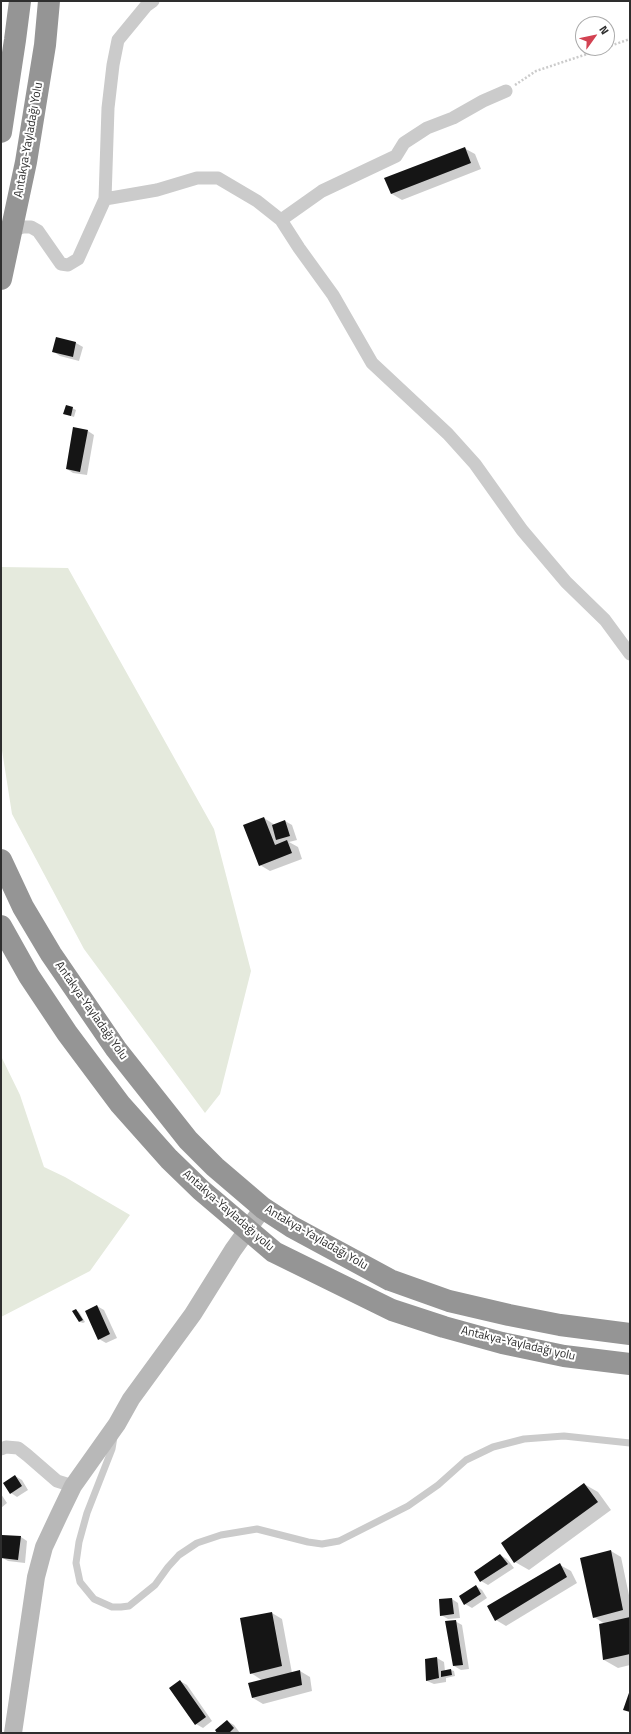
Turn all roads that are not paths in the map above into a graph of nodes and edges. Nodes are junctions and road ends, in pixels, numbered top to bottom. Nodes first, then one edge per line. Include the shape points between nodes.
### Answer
1 (20, 1) edge
2 (49, 1) edge
3 (153, 1) edge
4 (506, 91) road end
5 (1, 132) edge
6 (105, 199) junction
7 (281, 220) junction
8 (12, 230) junction
9 (1, 278) edge
10 (630, 654) edge
11 (1, 860) edge
12 (1, 926) edge
13 (263, 1208) junction
14 (248, 1231) junction
15 (630, 1334) edge
16 (630, 1364) edge
17 (117, 1424) junction
18 (630, 1442) edge
19 (1, 1449) edge
20 (73, 1486) junction
21 (13, 1733) edge

1 - 5 highway
2 - 8 highway, Antakya-Yayladağı Yolu via 34,114
3 - 6 street via 118,40 108,108
4 - 7 street via 427,128 404,143 396,156 322,191
6 - 7 street via 157,190 197,178 218,178 257,201
6 - 8 street via 78,260 68,265 61,264 38,231 31,227
7 - 10 street via 333,295 372,363 448,434 475,464 522,530 566,582 605,620
8 - 9 highway, Antakya-Yayladağı Yolu
11 - 13 highway, Antakya-Yayladağı Yolu via 23,907 51,954 116,1049 188,1140 215,1168
12 - 14 highway, Antakya-Yayladağı yolu via 37,989 120,1104 201,1190
13 - 14 street
13 - 15 highway, Antakya-Yayladağı Yolu via 292,1227 390,1280 449,1301 560,1325
14 - 16 highway, Antakya-Yayladağı yolu via 274,1252 392,1310 502,1343 564,1356
14 - 17 street
17 - 18 lane via 112,1449 86,1513 76,1563 78,1575 87,1593 94,1600 112,1607 129,1606 155,1585 179,1556 197,1543 222,1535 257,1529 308,1542 339,1542 408,1506 438,1485 466,1460 503,1444 524,1439 564,1436
17 - 20 street
19 - 20 street via 18,1448 57,1481
20 - 21 street via 44,1548 36,1577

